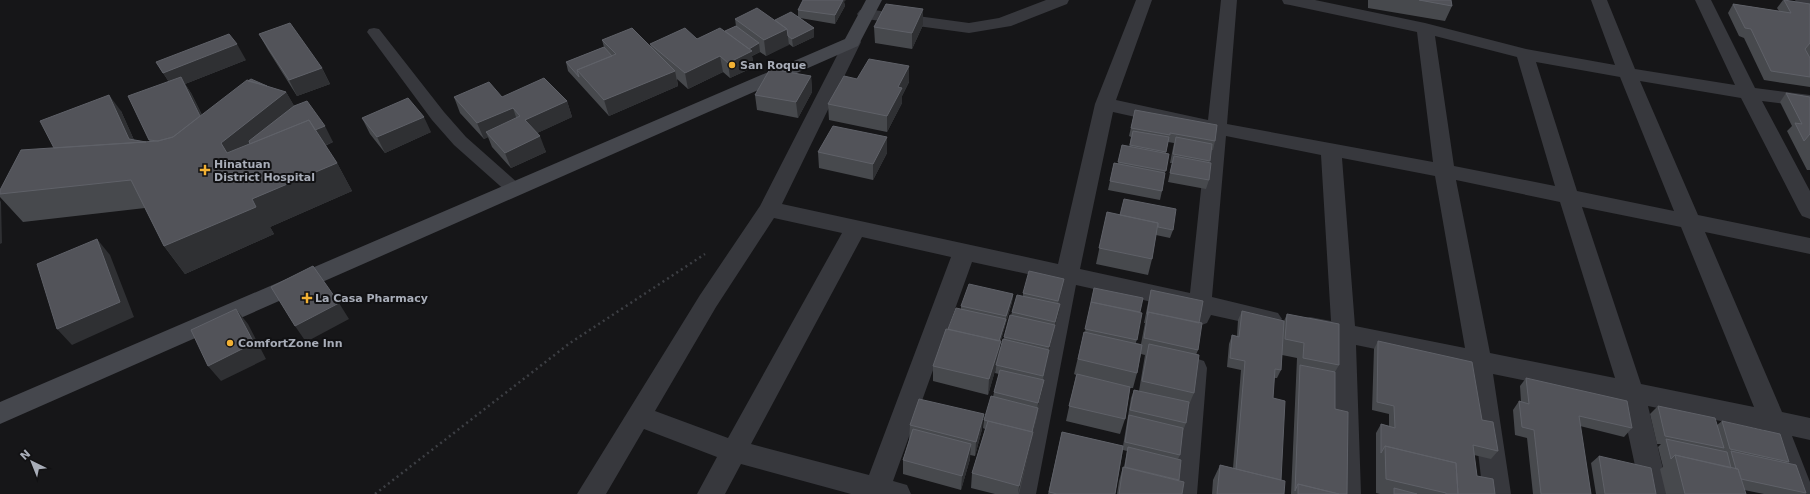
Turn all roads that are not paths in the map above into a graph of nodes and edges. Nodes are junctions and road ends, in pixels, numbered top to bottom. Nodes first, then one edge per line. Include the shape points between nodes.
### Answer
1 (1061, 0) edge
2 (1144, 0) edge
3 (1228, 0) edge
4 (1290, 0) edge
5 (1599, 0) edge
6 (1703, 0) edge
7 (1803, 0) edge
8 (1350, 6) edge
9 (870, 7) edge
10 (1810, 12) edge
11 (1425, 28) junction
12 (374, 32) dead end
13 (852, 42) junction
14 (1525, 54) junction
15 (1627, 74) junction
16 (1748, 93) junction
17 (1810, 101) edge
18 (1105, 104) junction
19 (1215, 128) junction
20 (1331, 149) junction
21 (1444, 171) junction
22 (514, 189) junction
23 (1569, 198) junction
24 (769, 209) junction
25 (1810, 212) edge
26 (1689, 222) junction
27 (855, 229) junction
28 (1810, 246) edge
29 (964, 253) junction
30 (1068, 274) junction
31 (1201, 302) junction
32 (1344, 333) junction
33 (1479, 360) junction
34 (1632, 393) junction
35 (0, 413) edge
36 (640, 416) junction
37 (1774, 420) junction
38 (1810, 429) edge
39 (733, 451) junction
40 (883, 492) edge
41 (591, 494) edge
42 (711, 494) edge
43 (1022, 494) edge
44 (1183, 494) edge
45 (1347, 494) edge
46 (1498, 494) edge
47 (1655, 494) edge
48 (1801, 494) edge

1 - 9 street via 984,28 969,28
2 - 18 street
3 - 19 street
4 - 8 street
5 - 15 street
6 - 16 street
7 - 10 street
8 - 11 street
9 - 13 street
11 - 14 street
11 - 21 street
12 - 22 lane via 438,116 460,140
13 - 22 street
13 - 24 street
14 - 15 street
14 - 23 street
15 - 16 street
15 - 26 street
16 - 17 street
16 - 25 street
18 - 19 street
18 - 30 street
19 - 20 street
19 - 31 street
20 - 21 street
20 - 32 street
21 - 23 street
21 - 33 street
22 - 35 street
23 - 26 street
23 - 34 street
24 - 27 street
24 - 36 street via 708,301
26 - 28 street
26 - 37 street
27 - 29 street
27 - 39 street
29 - 30 street
29 - 40 street
30 - 31 street
30 - 43 street
31 - 32 street
31 - 44 street
32 - 33 street
32 - 45 street
33 - 34 street
33 - 46 street
34 - 37 street
34 - 47 street
36 - 39 street
36 - 41 street
37 - 38 street
37 - 48 street
39 - 40 street
39 - 42 street

